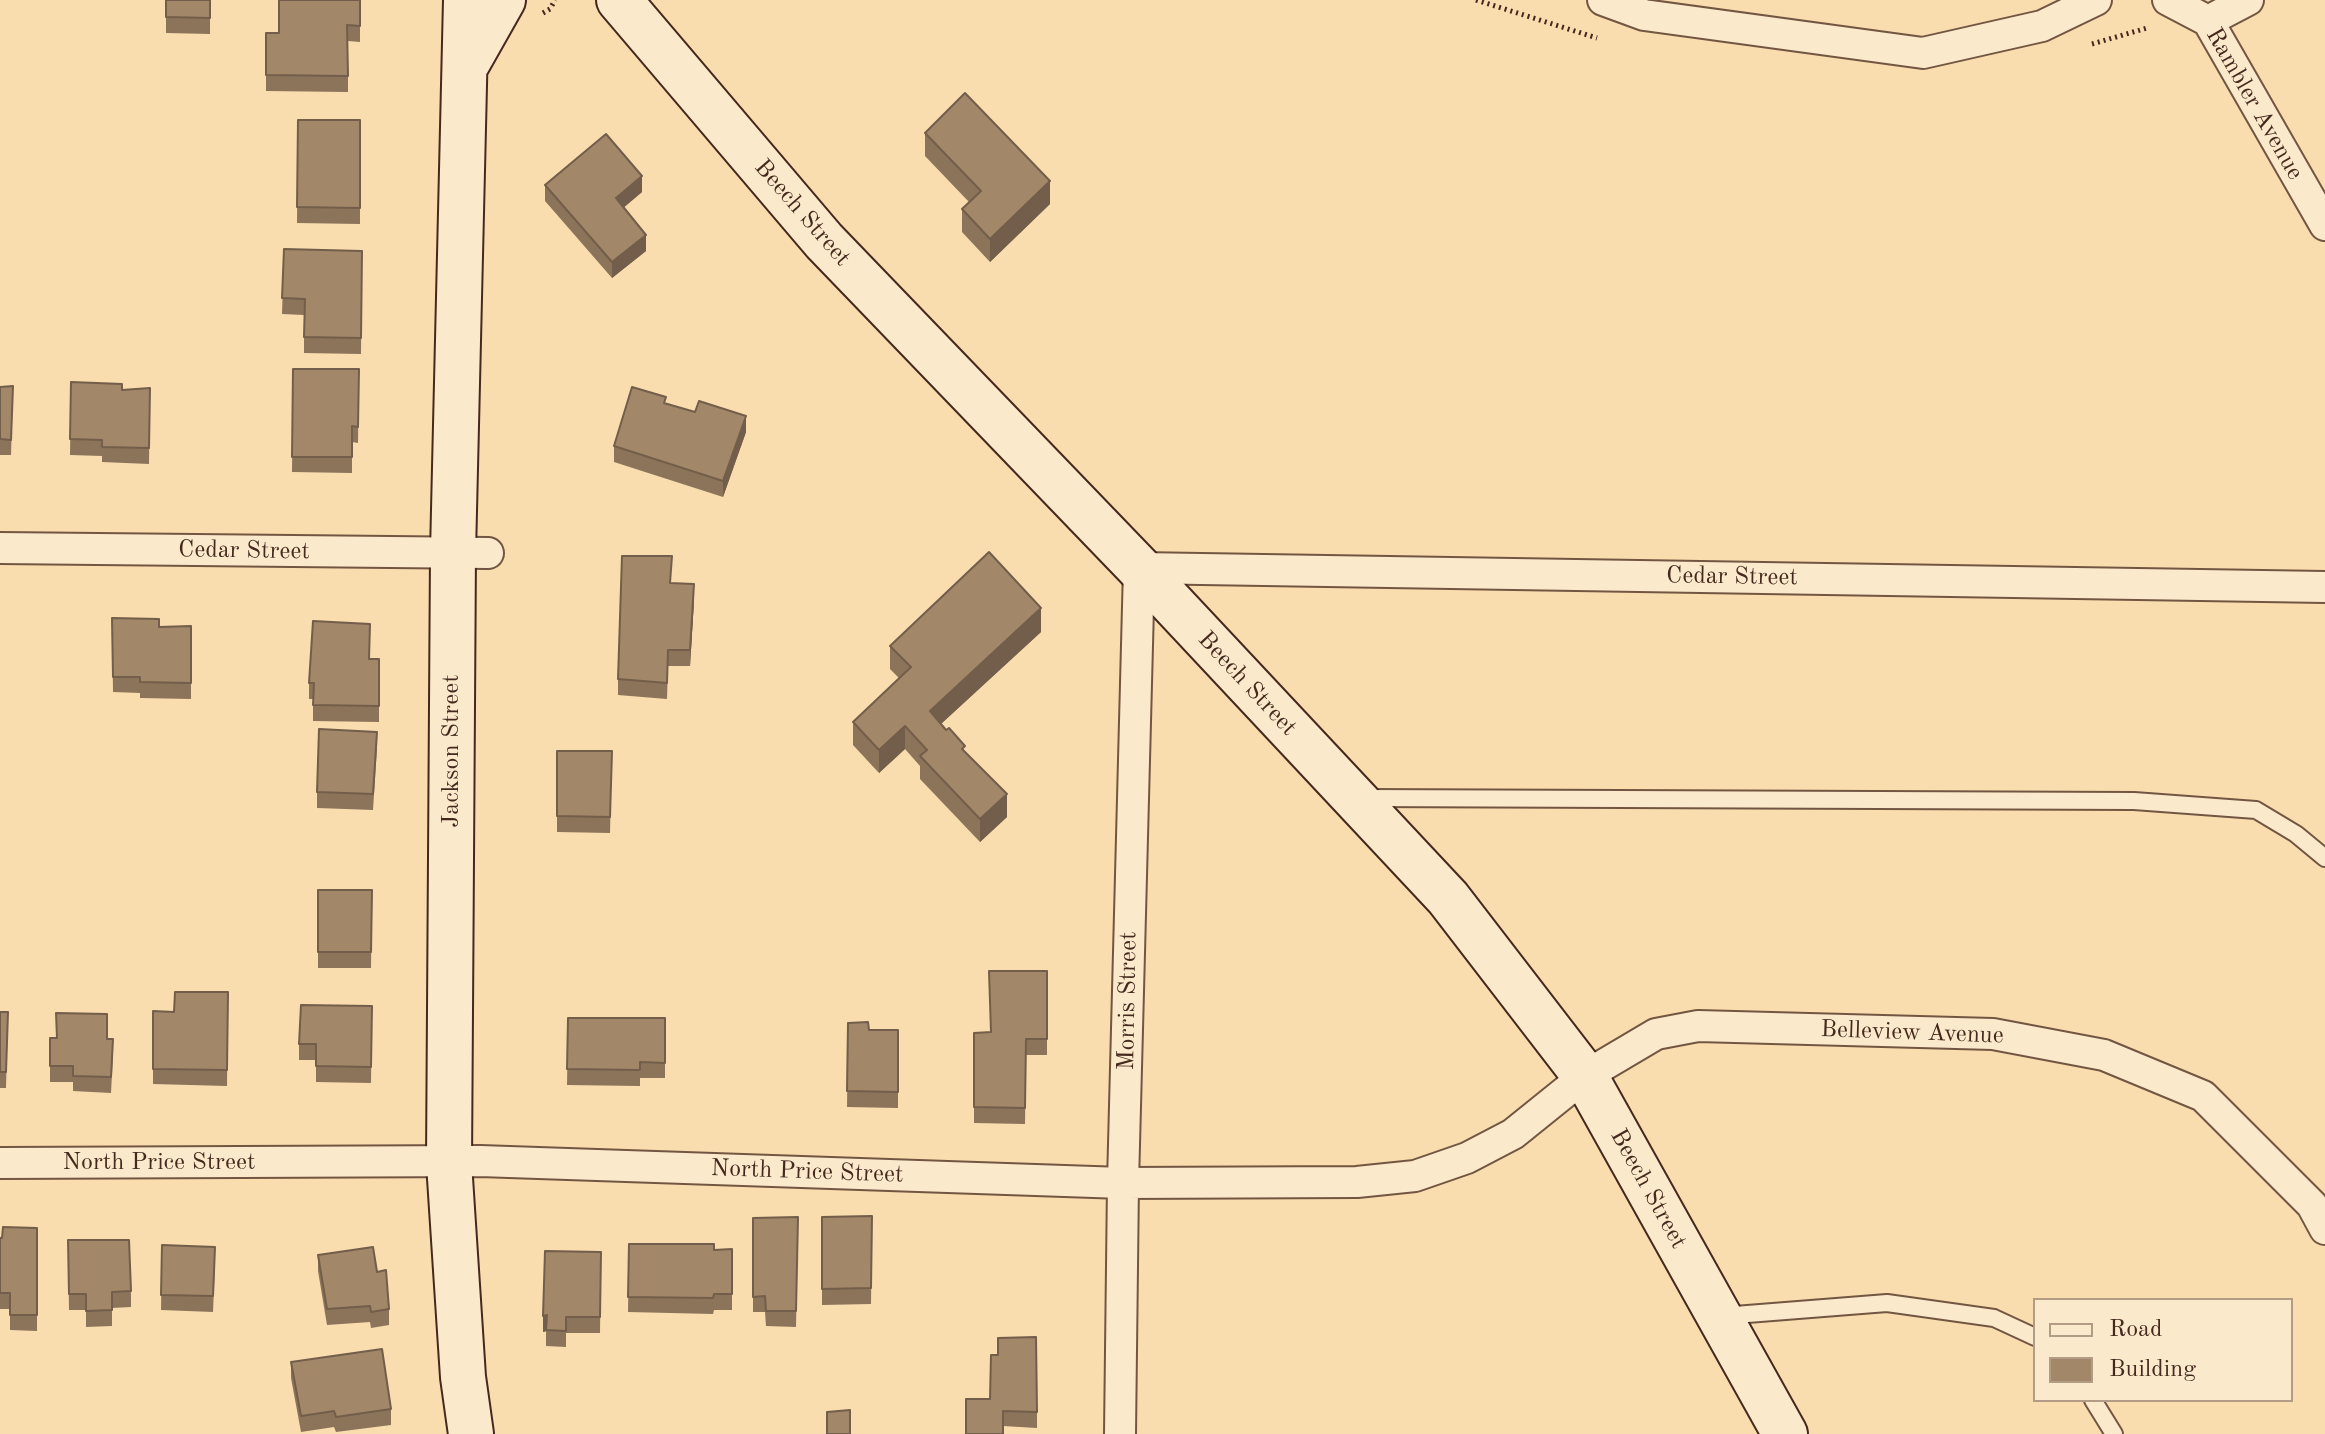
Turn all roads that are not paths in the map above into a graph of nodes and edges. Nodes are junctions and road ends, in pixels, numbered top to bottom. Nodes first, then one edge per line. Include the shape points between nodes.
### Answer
1 (466, 0) edge
2 (503, 0) edge
3 (619, 0) edge
4 (1603, 0) edge
5 (2096, 0) edge
6 (2168, 0) edge
7 (2248, 0) edge
8 (2208, 21) junction
9 (465, 68) junction
10 (2325, 225) edge
11 (0, 548) edge
12 (470, 553) junction
13 (1139, 568) junction
14 (2325, 587) edge
15 (1353, 798) junction
16 (2325, 858) edge
17 (1585, 1076) junction
18 (0, 1163) edge
19 (449, 1163) junction
20 (1123, 1183) junction
21 (2321, 1213) edge
22 (1719, 1316) junction
23 (2033, 1336) edge
24 (2094, 1402) edge
25 (471, 1434) edge
26 (1120, 1434) edge
27 (1785, 1434) edge
28 (2114, 1434) edge

1 - 9 street, Jackson Street
2 - 9 street, Jackson Street
3 - 13 street, Beech Street via 824,241
4 - 5 street via 1644,15 1923,53 2042,26
6 - 8 street, Rambler Avenue
7 - 8 street
8 - 10 street, Rambler Avenue
9 - 12 street, Jackson Street
11 - 12 street, Cedar Street
12 - 19 street, Jackson Street
13 - 14 street, Cedar Street
13 - 15 street, Beech Street
13 - 20 street, Morris Street
15 - 16 lane via 2134,801 2256,810
15 - 17 street, Beech Street via 1448,898
17 - 20 street, North Price Street via 1513,1134 1415,1176 1357,1182
17 - 21 street, Belleview Avenue via 1656,1034 1698,1026 1993,1034 2104,1055 2203,1096
17 - 22 street, Beech Street
18 - 19 street, North Price Street
19 - 20 street, North Price Street
19 - 25 street, Jackson Street
20 - 26 street, Morris Street
22 - 23 lane via 1887,1303 1994,1318
22 - 27 street, Beech Street
24 - 28 lane

